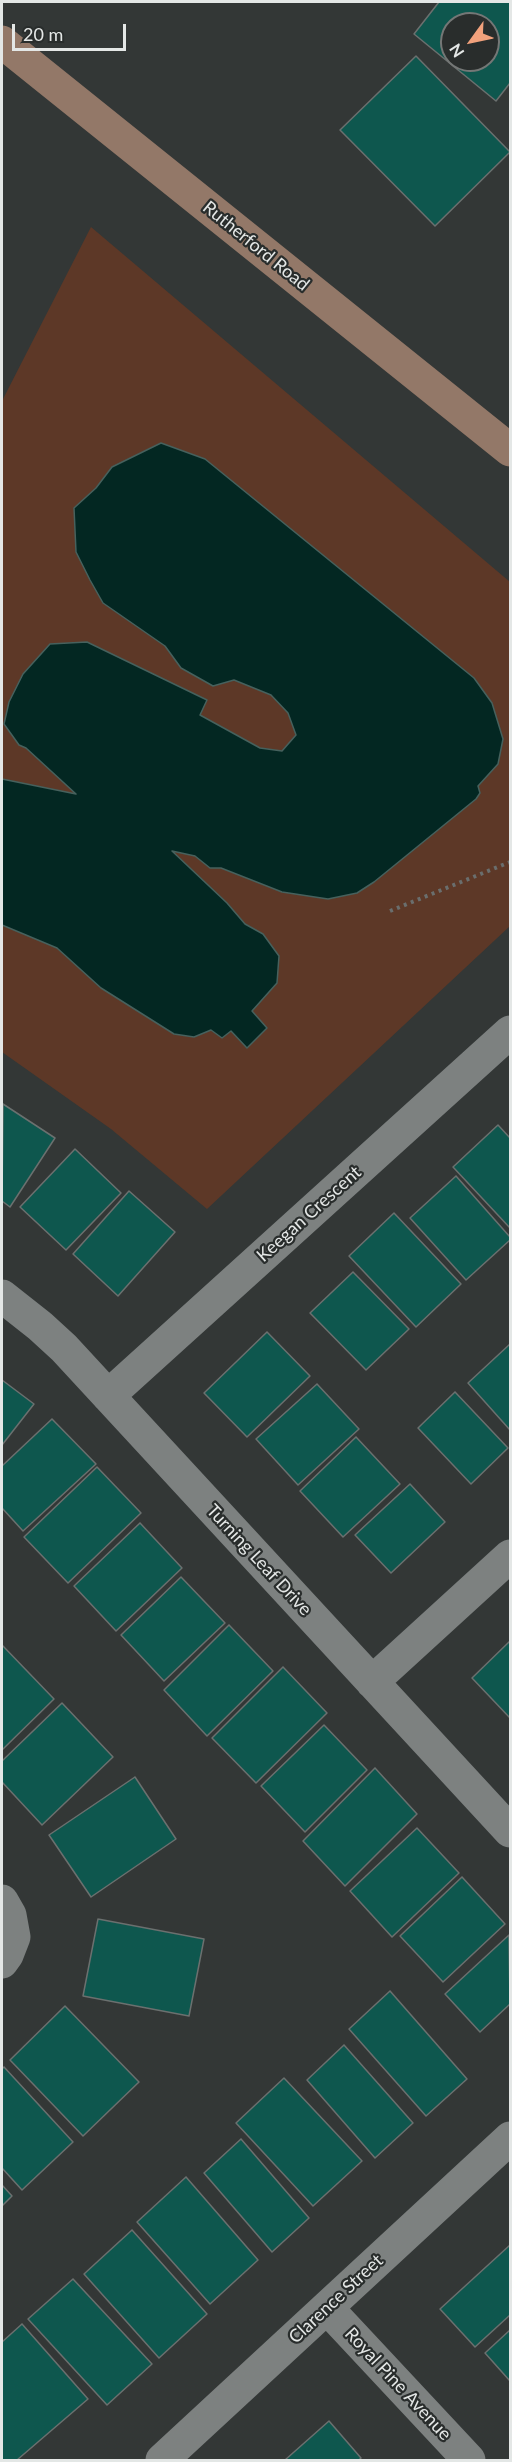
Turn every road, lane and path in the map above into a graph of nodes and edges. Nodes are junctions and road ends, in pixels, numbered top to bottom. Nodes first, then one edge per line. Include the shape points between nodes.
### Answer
1 (2, 42) edge
2 (510, 450) edge
3 (510, 862) edge
4 (390, 910) dead end
5 (510, 1032) edge
6 (2, 1296) edge
7 (108, 1396) junction
8 (510, 1556) edge
9 (372, 1682) junction
10 (510, 1832) edge
11 (2, 1901) edge
12 (2, 1962) edge
13 (510, 2138) edge
14 (327, 2308) junction
15 (162, 2460) edge
16 (469, 2460) edge

1 - 2 main road, Rutherford Road
3 - 4 path
5 - 7 street, Keegan Crescent
6 - 7 street, Turning Leaf Drive via 40,1326
7 - 9 street, Turning Leaf Drive
8 - 9 street
9 - 10 street, Turning Leaf Drive
11 - 12 street via 10,1915 14,1937
13 - 14 street, Clarence Street
14 - 15 street, Clarence Street
14 - 16 street, Royal Pine Avenue

